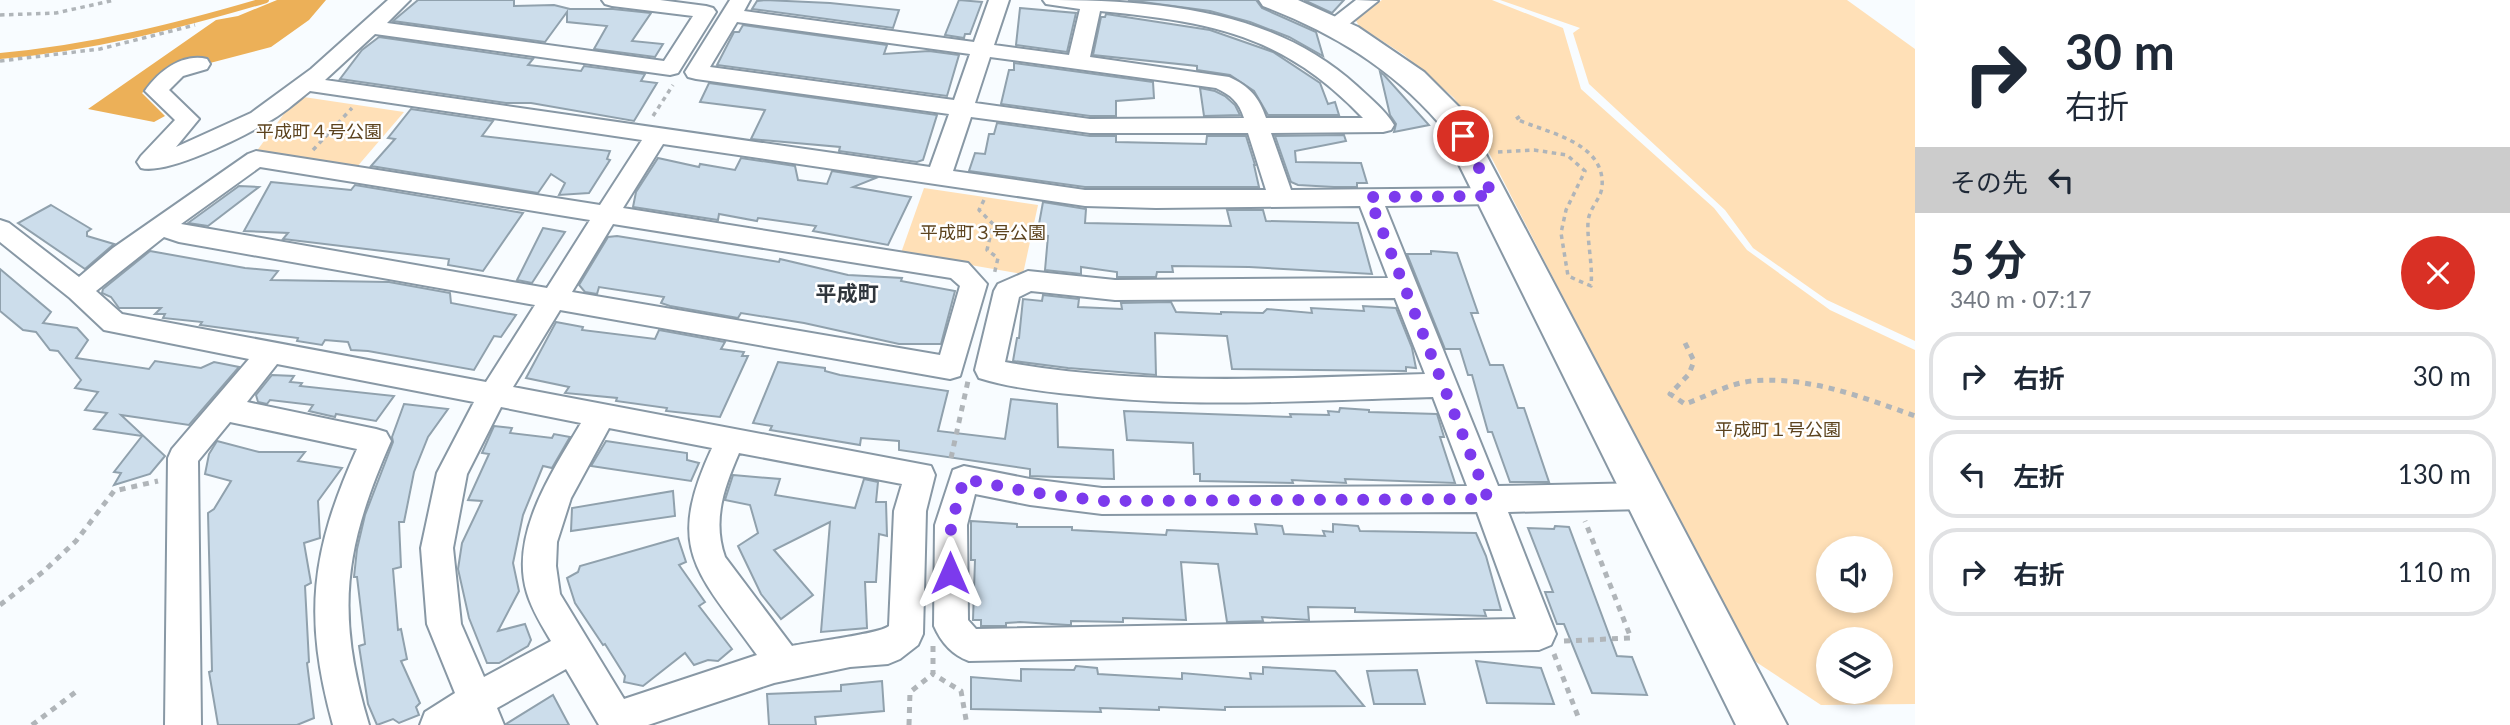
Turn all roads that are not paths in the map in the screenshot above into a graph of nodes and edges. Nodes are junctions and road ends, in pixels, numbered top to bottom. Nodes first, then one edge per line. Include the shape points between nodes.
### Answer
1 (400, 0) edge
2 (612, 0) edge
3 (999, 0) edge
4 (1053, 0) edge
5 (1273, 0) edge
6 (1366, 0) edge
7 (1091, 5) junction
8 (736, 8) edge
9 (1336, 25) junction
10 (370, 27) junction
11 (982, 48) junction
12 (1078, 61) junction
13 (199, 64) dead end
14 (307, 84) junction
15 (960, 109) junction
16 (1258, 125) junction
17 (656, 136) junction
18 (939, 177) junction
19 (1493, 196) junction
20 (1369, 197) junction
21 (1281, 198) junction
22 (606, 214) junction
23 (161, 227) junction
24 (0, 229) edge
25 (1405, 288) junction
26 (79, 291) junction
27 (554, 297) junction
28 (272, 351) junction
29 (1443, 385) junction
30 (494, 393) junction
31 (225, 409) junction
32 (601, 415) junction
33 (730, 440) junction
34 (1646, 496) junction
35 (1488, 499) junction
36 (572, 648) junction
37 (783, 662) junction
38 (480, 713) edge
39 (183, 725) edge
40 (351, 725) edge
41 (438, 725) edge
42 (1762, 725) edge

1 - 10 street
2 - 10 street via 706,12 670,68
3 - 11 street
4 - 7 street
5 - 9 street
6 - 9 street
7 - 12 street
7 - 16 street via 1201,19 1276,42 1335,78 1383,125
8 - 11 street
8 - 15 street via 696,72
9 - 19 street via 1388,57 1427,89 1452,118
10 - 14 street
11 - 12 street
11 - 15 street
12 - 16 street via 1221,82 1250,103
13 - 14 street via 175,71 156,92 188,119 149,162 169,159 247,125
14 - 17 street
15 - 16 street via 1090,126
15 - 18 street
16 - 21 street
17 - 18 street
17 - 22 street
18 - 21 street via 1085,198
19 - 20 street
19 - 34 street
20 - 21 street
20 - 25 street
22 - 23 street via 256,159
22 - 27 street
22 - 27 street via 959,270 975,284 950,368
23 - 26 street
23 - 27 street
24 - 26 street
25 - 29 street
25 - 29 street via 1141,291 1028,281 1007,291 989,370 1146,390
26 - 28 street via 114,323
27 - 30 street
28 - 30 street
28 - 31 street
29 - 35 street
30 - 32 street
30 - 38 street via 452,473 438,548 444,624
31 - 39 street via 183,458
31 - 40 street via 376,441 342,523 330,584 332,651
32 - 33 street
32 - 36 street via 552,506 541,549 542,587
33 - 37 street via 704,504 705,548 712,565
33 - 37 street via 920,475 909,519 906,634 888,648
34 - 35 street
34 - 42 street
35 - 35 street via 1543,638 969,645 951,626 951,525 964,479 1102,501
36 - 37 street via 616,719
36 - 38 street
38 - 41 street

